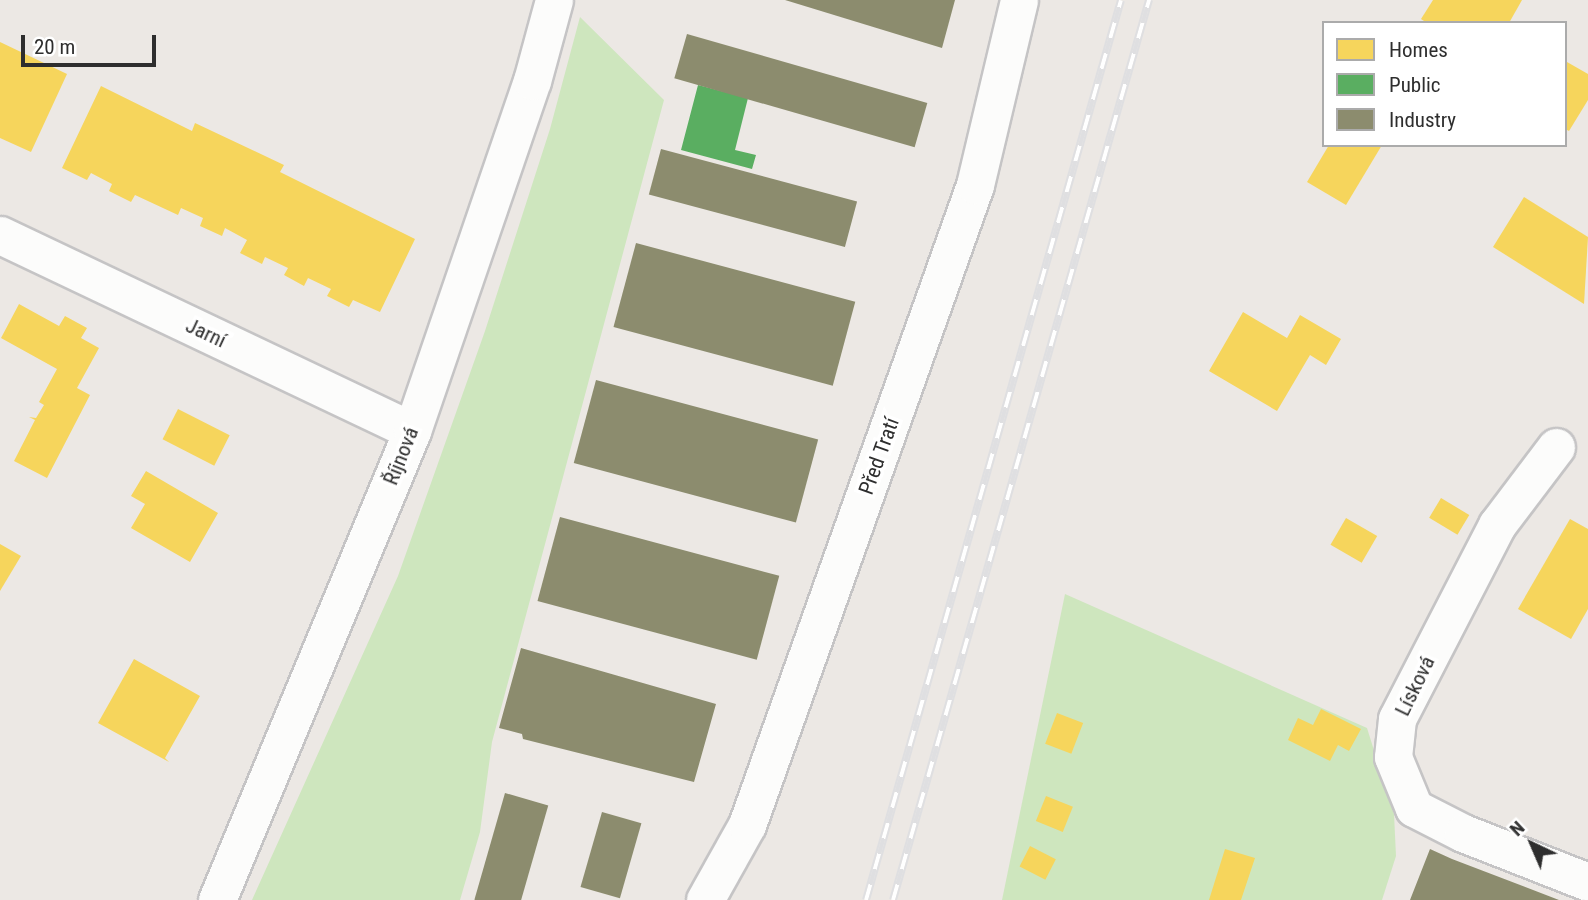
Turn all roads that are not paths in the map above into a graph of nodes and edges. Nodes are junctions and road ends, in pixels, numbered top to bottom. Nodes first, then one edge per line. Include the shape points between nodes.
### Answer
1 (554, 0) edge
2 (1019, 0) edge
3 (0, 235) edge
4 (412, 431) junction
5 (1556, 447) dead end
6 (1588, 882) edge
7 (217, 900) edge
8 (705, 900) edge

1 - 4 street, Říjnová via 532,81
2 - 8 street, Před Tratí via 975,185 747,825
3 - 4 street, Jarní
4 - 7 street, Říjnová
5 - 6 street, Lísková via 1497,525 1397,719 1392,757 1414,808

